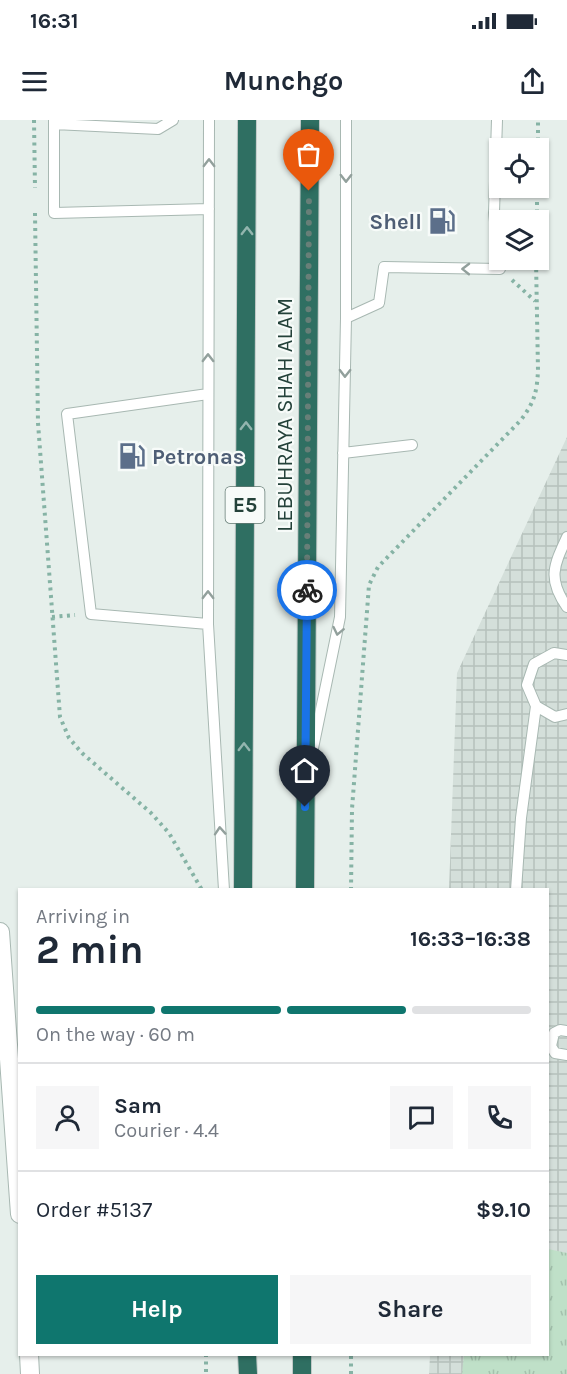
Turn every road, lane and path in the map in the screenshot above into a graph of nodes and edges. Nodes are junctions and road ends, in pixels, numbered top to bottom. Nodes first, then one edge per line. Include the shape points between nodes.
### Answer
1 (173, 120) edge
2 (209, 120) edge
3 (247, 120) edge
4 (310, 120) edge
5 (346, 120) edge
6 (497, 120) edge
7 (538, 120) edge
8 (54, 122) edge
9 (538, 138) edge
10 (209, 210) junction
11 (494, 210) edge
12 (489, 269) edge
13 (501, 270) edge
14 (536, 270) edge
15 (536, 302) junction
16 (346, 318) junction
17 (208, 394) junction
18 (412, 445) dead end
19 (343, 453) junction
20 (567, 537) edge
21 (567, 607) edge
22 (91, 614) junction
23 (52, 617) dead end
24 (208, 624) junction
25 (567, 654) edge
26 (536, 706) junction
27 (567, 714) edge
28 (305, 786) junction
29 (224, 888) edge
30 (243, 888) edge
31 (305, 888) edge
32 (351, 888) edge
33 (516, 888) edge
34 (0, 932) edge
35 (567, 1031) edge
36 (567, 1055) edge
37 (6, 1122) edge
38 (8, 1179) edge
39 (18, 1208) edge
40 (206, 1356) edge
41 (248, 1356) edge
42 (351, 1356) edge
43 (206, 1374) edge
44 (248, 1374) edge
45 (351, 1374) edge

1 - 8 lane via 158,129
10 -> 2 lane
30 -> 3 highway, LEBUHRAYA SHAH ALAM / E5
4 - 28 highway, LEBUHRAYA SHAH ALAM
5 -> 16 lane
6 - 11 lane
7 - 9 path
8 - 10 lane via 54,213
17 -> 10 lane
12 -> 16 lane via 384,267 380,303
13 - 15 path
14 - 15 path
15 - 32 path via 538,370 533,404 378,567 369,585 352,809
16 -> 19 lane
17 - 22 lane via 67,414
24 -> 17 lane
18 - 19 lane
19 -> 28 lane via 340,617
20 - 21 lane via 554,565 557,594
22 - 23 path
22 - 24 lane
29 -> 24 lane
25 - 26 lane via 554,652 534,664 528,685
26 - 27 lane via 555,717
26 - 33 lane
28 - 31 highway, LEBUHRAYA SHAH ALAM
34 - 37 street
35 - 36 lane via 554,1033 551,1046 555,1053
37 - 38 street
38 - 39 street
40 - 43 path
41 - 44 highway
42 - 45 path

